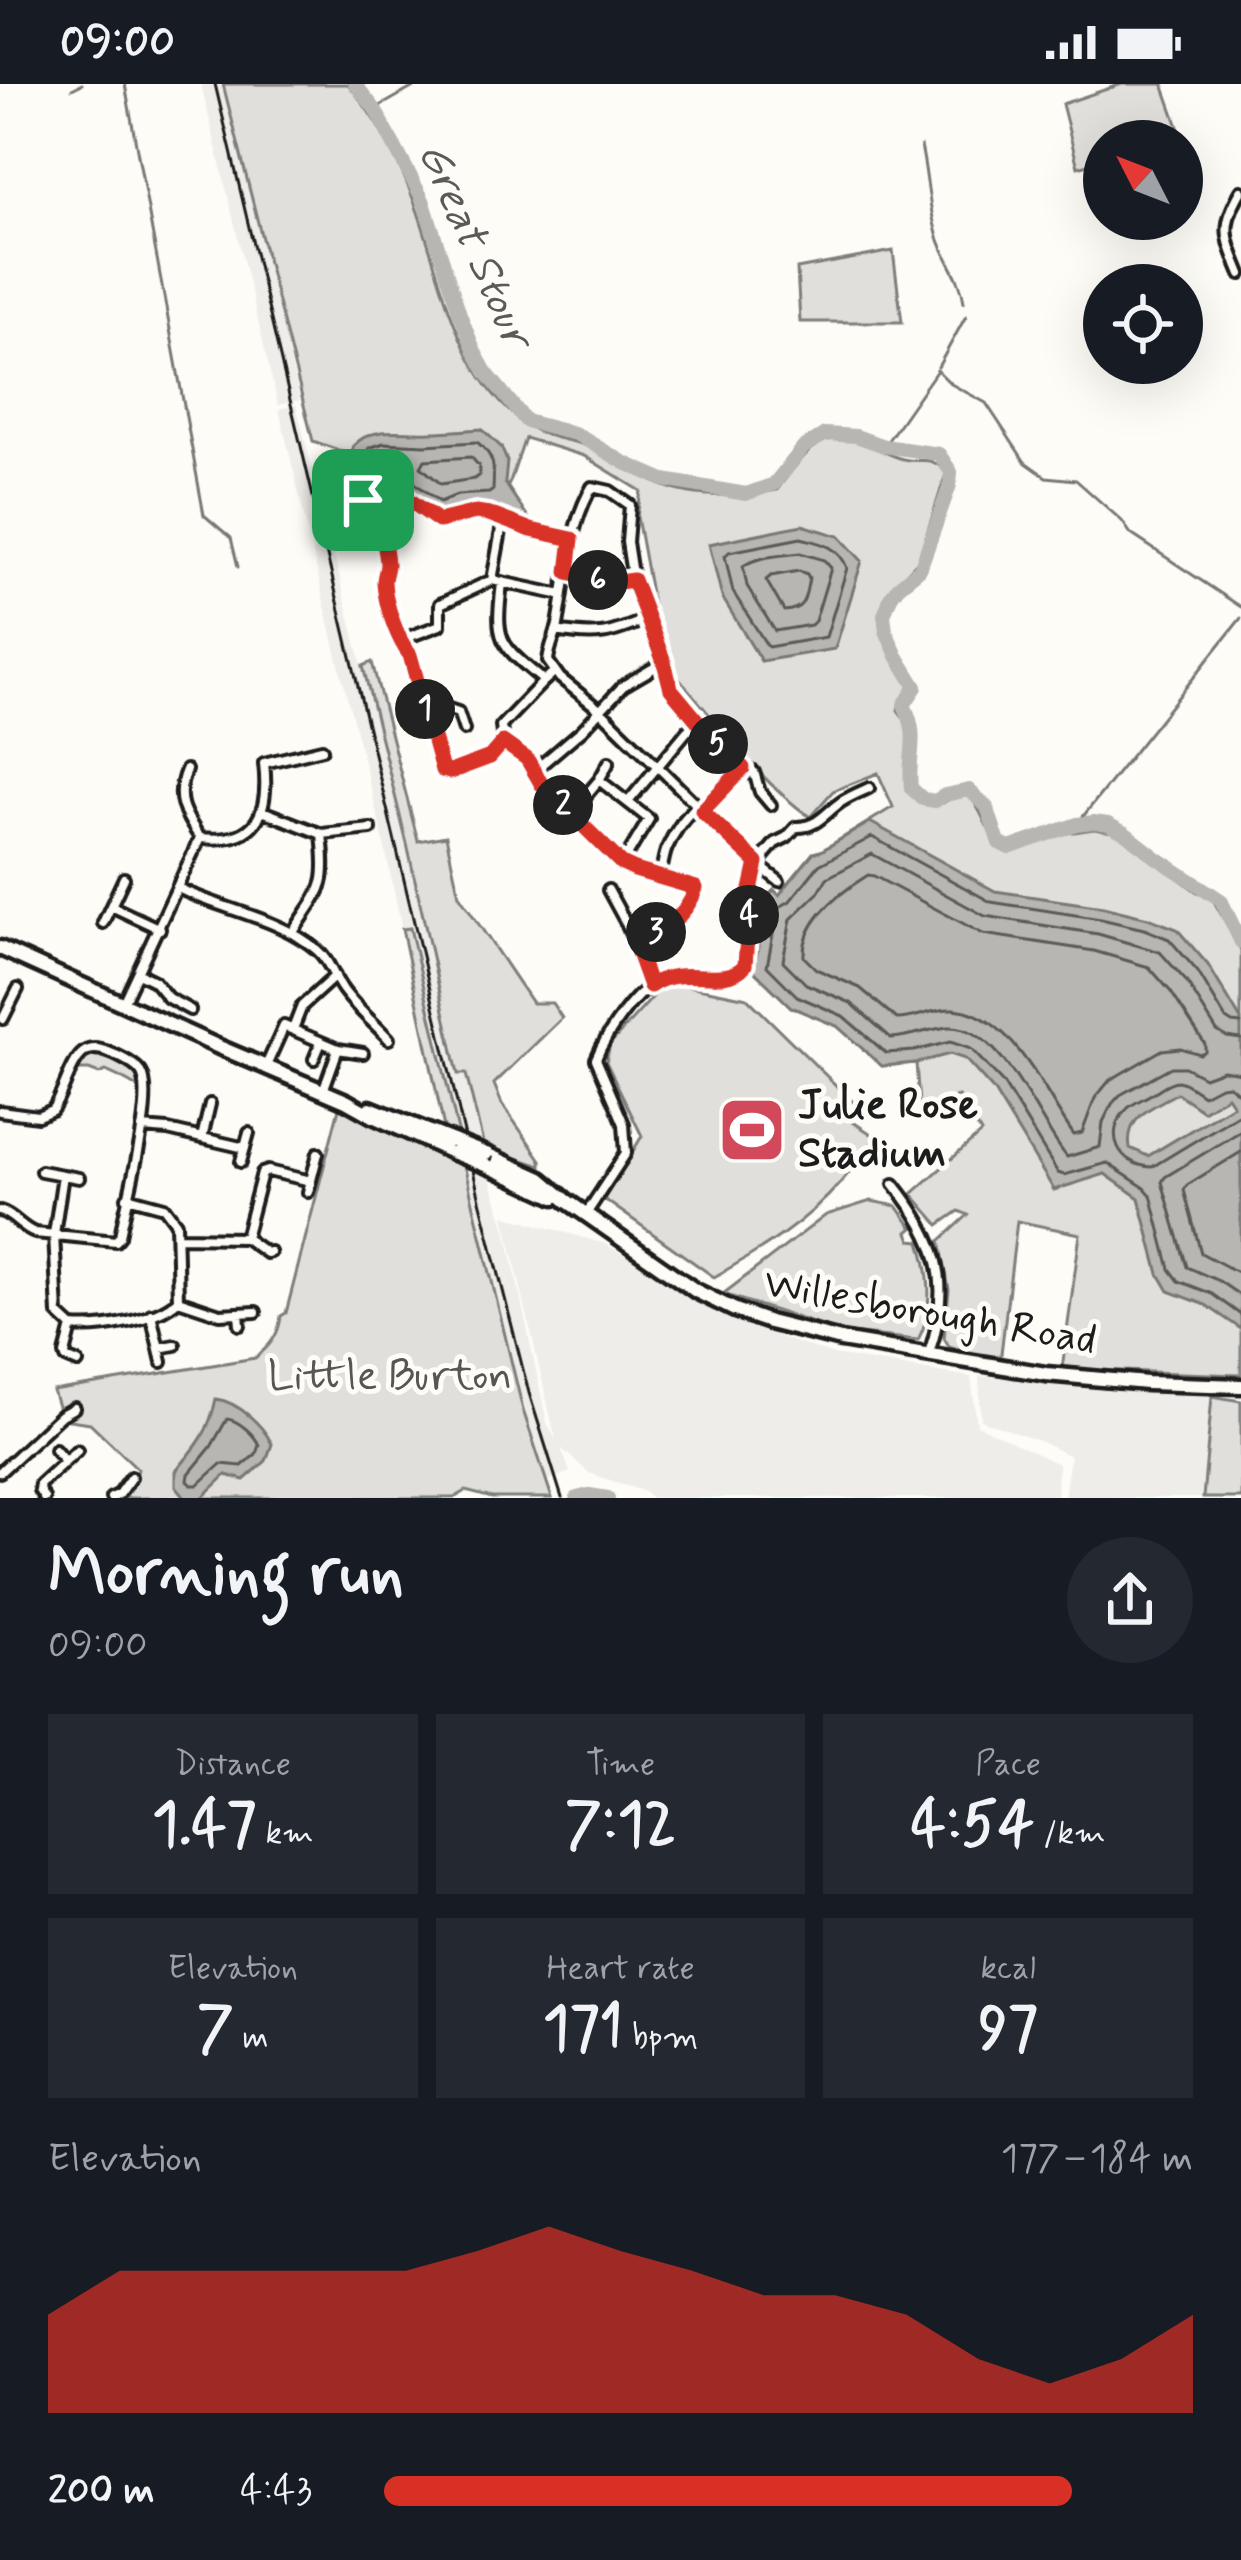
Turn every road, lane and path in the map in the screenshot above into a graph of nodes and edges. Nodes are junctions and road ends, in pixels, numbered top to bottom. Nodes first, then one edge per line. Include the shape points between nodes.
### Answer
1 (1241, 191) edge
2 (1241, 274) edge
3 (349, 478) dead end
4 (364, 490) junction
5 (503, 520) junction
6 (572, 539) junction
7 (568, 572) junction
8 (633, 580) junction
9 (497, 581) junction
10 (562, 595) junction
11 (647, 619) junction
12 (556, 632) junction
13 (398, 640) junction
14 (664, 662) junction
15 (555, 671) junction
16 (544, 681) junction
17 (601, 711) junction
18 (426, 712) junction
19 (699, 721) junction
20 (464, 730) dead end
21 (503, 742) junction
22 (322, 749) dead end
23 (609, 762) dead end
24 (657, 765) junction
25 (743, 768) junction
26 (186, 770) dead end
27 (536, 770) junction
28 (599, 780) junction
29 (869, 788) dead end
30 (628, 802) junction
31 (771, 805) dead end
32 (699, 809) junction
33 (261, 811) junction
34 (571, 813) junction
35 (371, 829) dead end
36 (322, 834) junction
37 (200, 838) junction
38 (757, 863) junction
39 (622, 864) junction
40 (659, 877) junction
41 (124, 878) dead end
42 (779, 881) dead end
43 (178, 888) junction
44 (608, 890) dead end
45 (111, 906) junction
46 (103, 923) dead end
47 (160, 929) junction
48 (293, 932) junction
49 (634, 942) junction
50 (0, 948) edge
51 (138, 973) junction
52 (335, 976) junction
53 (650, 986) junction
54 (18, 989) dead end
55 (0, 1001) edge
56 (122, 1004) junction
57 (11, 1006) junction
58 (190, 1010) dead end
59 (3, 1019) dead end
60 (293, 1029) junction
61 (389, 1039) dead end
62 (321, 1042) junction
63 (338, 1049) junction
64 (363, 1053) dead end
65 (314, 1059) dead end
66 (266, 1068) junction
67 (322, 1091) junction
68 (210, 1104) dead end
69 (0, 1111) edge
70 (142, 1127) junction
71 (249, 1133) dead end
72 (202, 1138) junction
73 (245, 1148) junction
74 (318, 1153) dead end
75 (241, 1162) dead end
76 (41, 1171) dead end
77 (63, 1175) junction
78 (79, 1178) dead end
79 (311, 1181) junction
80 (894, 1184) dead end
81 (308, 1192) dead end
82 (127, 1197) junction
83 (0, 1210) edge
84 (586, 1214) junction
85 (54, 1234) junction
86 (178, 1237) junction
87 (245, 1238) junction
88 (270, 1252) dead end
89 (178, 1300) junction
90 (256, 1312) dead end
91 (239, 1313) junction
92 (151, 1315) junction
93 (240, 1325) dead end
94 (71, 1327) junction
95 (175, 1345) dead end
96 (160, 1348) junction
97 (929, 1353) junction
98 (162, 1362) dead end
99 (78, 1363) dead end
100 (1241, 1387) edge
101 (74, 1408) dead end
102 (56, 1449) dead end
103 (77, 1450) dead end
104 (65, 1461) junction
105 (0, 1472) edge
106 (131, 1477) dead end
107 (44, 1498) edge
108 (111, 1498) edge

1 - 2 street via 1226,220
3 - 4 street
4 - 5 street via 405,497 439,521 476,512
4 - 13 street via 384,550
5 - 6 street
5 - 9 street
6 - 7 street
6 - 8 street via 592,487 610,491 630,505
7 - 8 street
7 - 10 street
8 - 11 street
9 - 10 street
9 - 13 street via 440,604 440,625
9 - 16 street via 501,639
10 - 12 street
11 - 12 street via 611,634
11 - 14 street
12 - 15 street via 548,661
13 - 18 street
14 - 17 street via 623,686
14 - 19 street via 671,689
15 - 16 street
15 - 17 street
16 - 21 street via 501,726
17 - 24 street
17 - 27 street
18 - 20 street via 458,712
18 - 21 street via 442,770 490,757
19 - 24 street
19 - 25 street
21 - 27 street
22 - 33 street via 263,763
23 - 28 street
24 - 30 street
24 - 32 street
25 - 31 street via 754,772
25 - 32 street
26 - 37 street via 180,801
27 - 34 street
28 - 30 street
28 - 34 street
29 - 38 street via 807,828 796,827
30 - 39 street via 649,819
32 - 38 street
32 - 40 street via 664,852
33 - 36 street
33 - 37 street via 237,837
34 - 39 street
35 - 36 street
36 - 48 street via 325,879
37 - 43 street
38 - 42 street
38 - 53 street via 740,973 682,974
39 - 40 street
40 - 49 street via 696,888 690,906
41 - 45 street
43 - 47 street
43 - 48 street
44 - 49 street
45 - 46 street
45 - 47 street
47 - 51 street
48 - 52 street
49 - 53 street
50 - 56 main road, Willesborough Road
51 - 56 street
51 - 58 street
52 - 60 street via 302,1006
52 - 61 street
53 - 84 street via 596,1059 624,1124 626,1153
54 - 57 street
55 - 57 street
56 - 66 main road, Willesborough Road
57 - 59 street
60 - 62 street
60 - 66 street via 284,1026
62 - 63 street
62 - 65 street
63 - 64 street
63 - 67 street
66 - 67 main road, Willesborough Road
67 - 84 main road, Willesborough Road, bridge via 488,1161
68 - 72 street
69 - 70 street via 48,1113 81,1055 98,1049 144,1076
70 - 72 street
70 - 82 street
71 - 73 street
72 - 73 street
73 - 75 street
74 - 79 street
76 - 77 street
77 - 78 street
77 - 85 street
79 - 81 street
79 - 87 street via 262,1173
80 - 97 street via 923,1222 938,1264 938,1328
82 - 85 street via 116,1241
82 - 86 street via 165,1207
83 - 85 street via 30,1232
84 - 97 main road, Willesborough Road via 735,1310 841,1340
85 - 94 street via 58,1314
86 - 87 street
86 - 89 street
87 - 88 street
89 - 91 street
89 - 92 street
90 - 91 street
91 - 93 street
92 - 94 street
92 - 96 street
94 - 99 street via 64,1354
95 - 96 street
96 - 98 street
97 - 100 main road, Willesborough Road via 1046,1374
101 - 105 street
102 - 104 street
103 - 104 street
104 - 107 street via 40,1484
106 - 108 street

